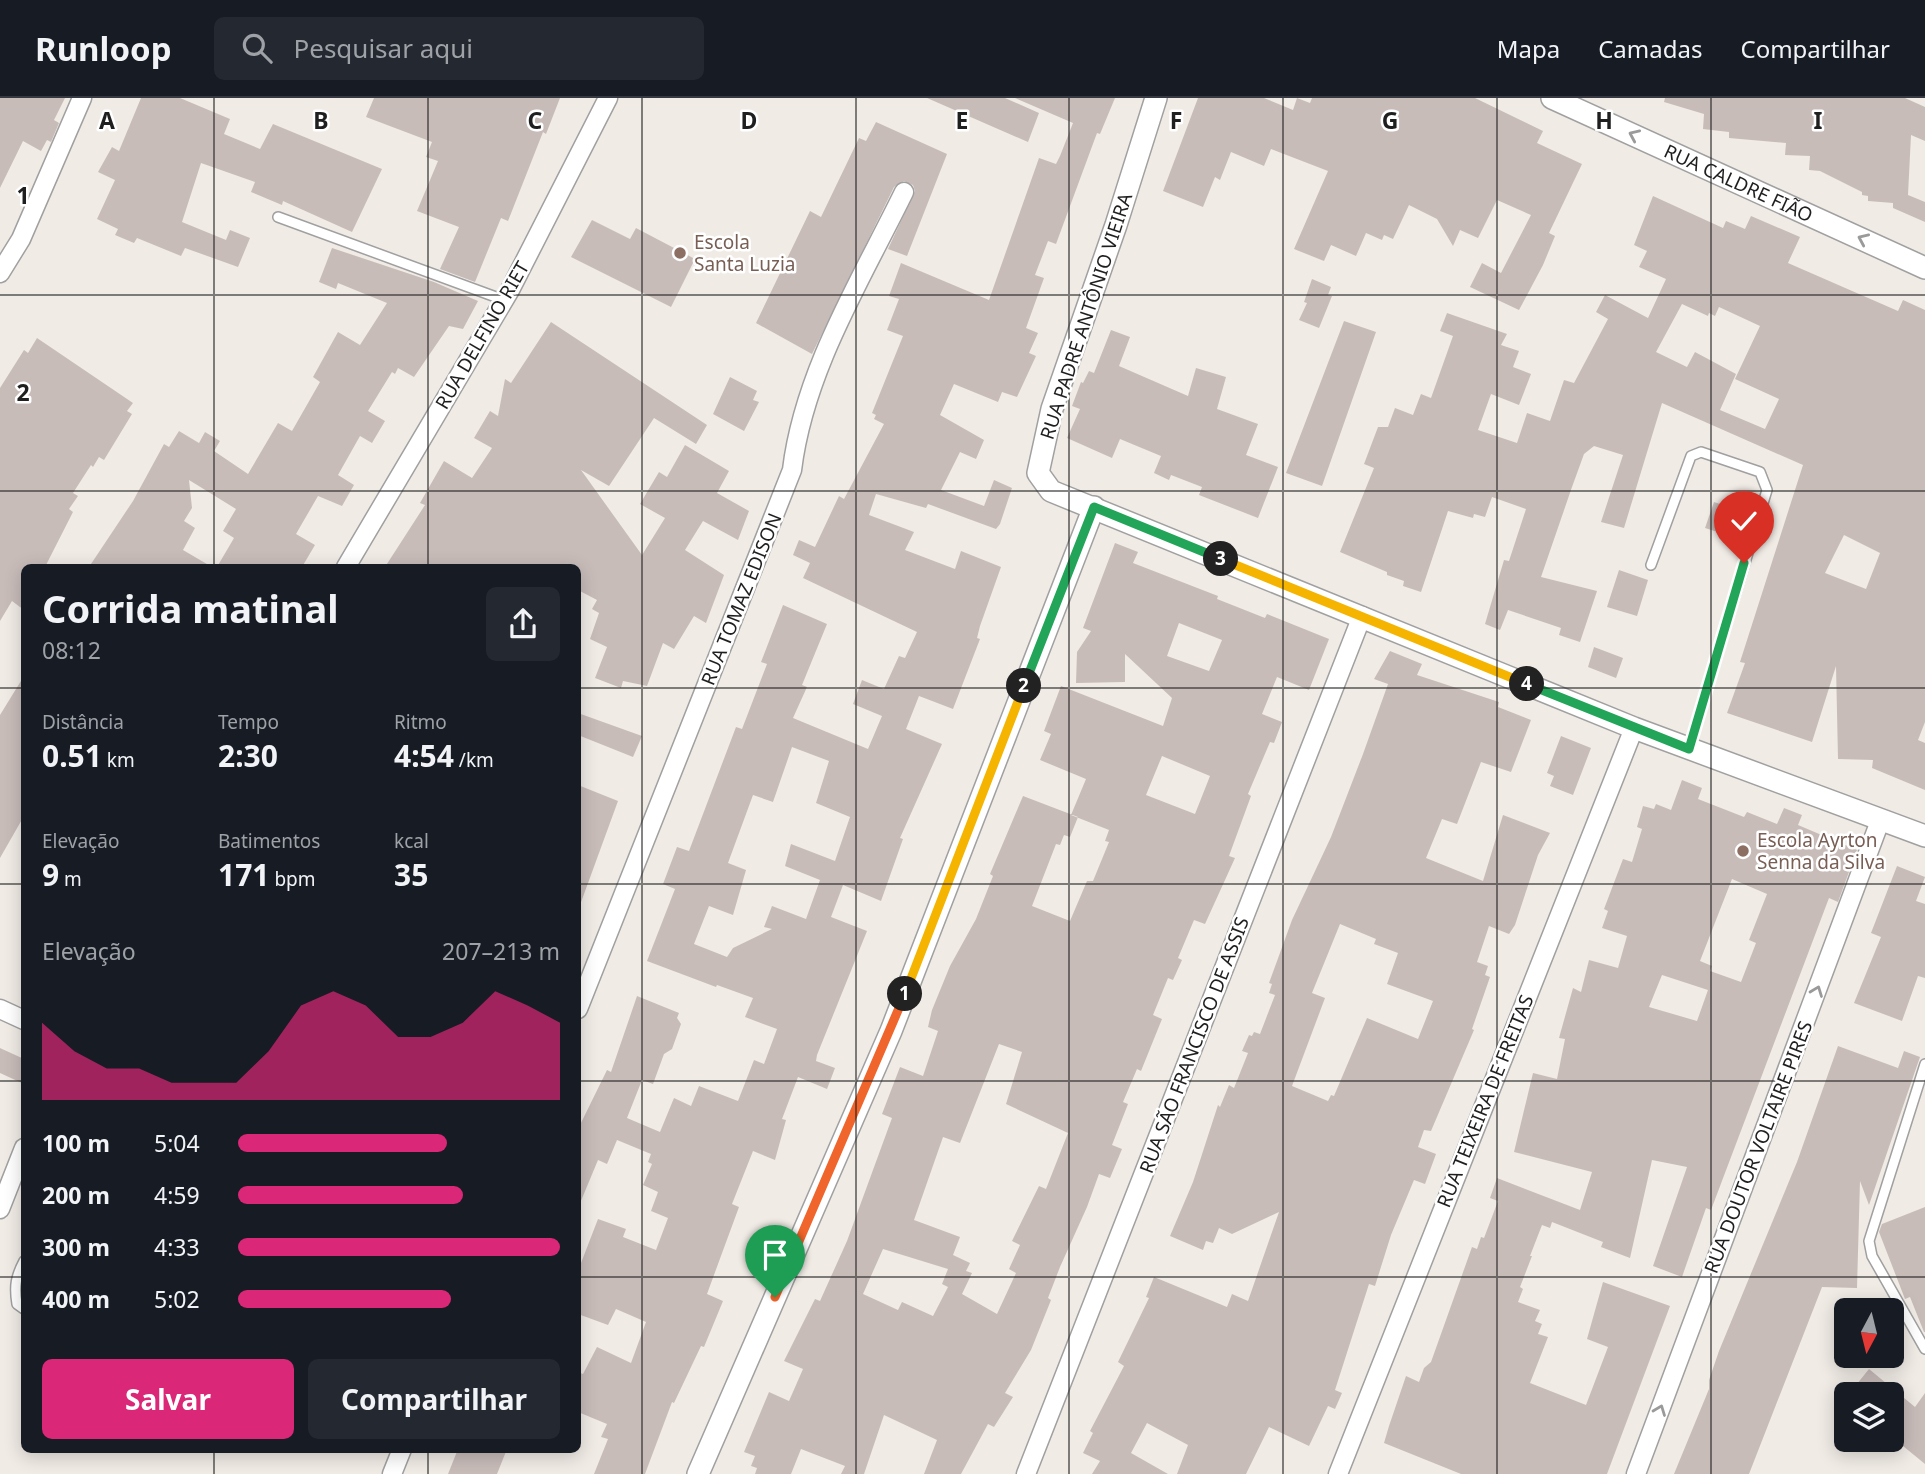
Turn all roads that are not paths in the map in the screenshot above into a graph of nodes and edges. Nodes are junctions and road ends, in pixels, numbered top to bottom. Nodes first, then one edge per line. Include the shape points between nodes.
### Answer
1 (82, 98) edge
2 (608, 98) edge
3 (1156, 98) edge
4 (1552, 98) edge
5 (904, 192) dead end
6 (278, 217) dead end
7 (1925, 268) edge
8 (0, 273) edge
9 (504, 300) junction
10 (1094, 507) junction
11 (348, 564) edge
12 (1651, 565) dead end
13 (1362, 616) junction
14 (1634, 728) junction
15 (1689, 749) junction
16 (1880, 821) junction
17 (1925, 836) edge
18 (581, 1001) edge
19 (0, 1009) edge
20 (21, 1019) edge
21 (1925, 1063) edge
22 (21, 1159) edge
23 (0, 1209) edge
24 (21, 1267) edge
25 (21, 1307) edge
26 (1925, 1349) edge
27 (400, 1453) edge
28 (392, 1474) edge
29 (698, 1474) edge
30 (1026, 1474) edge
31 (1338, 1474) edge
32 (1636, 1474) edge

1 - 8 street via 21,239
2 - 9 street, RUA DELFINO RIET
3 - 10 street, RUA PADRE ANTÔNIO VIEIRA via 1052,409 1038,473 1051,491
7 -> 4 street, RUA CALDRE FIÃO
5 - 18 street, RUA TOMAZ EDISON via 810,393 797,433 792,470
6 - 9 lane
9 - 11 street, RUA DELFINO RIET
10 - 13 street, RUA PADRE ANTÔNIO VIEIRA
10 - 29 street via 891,1031
12 - 15 lane via 1691,456 1701,453 1760,472 1767,491
13 - 14 street, RUA PADRE ANTÔNIO VIEIRA
13 - 30 street, RUA SÃO FRANCISCO DE ASSIS
14 - 15 street, RUA PADRE ANTÔNIO VIEIRA
14 - 31 street, RUA TEIXEIRA DE FREITAS
15 - 16 street, RUA PADRE ANTÔNIO VIEIRA
16 - 17 street, RUA PADRE ANTÔNIO VIEIRA
32 -> 16 street, RUA DOUTOR VOLTAIRE PIRES
19 - 20 street
21 - 26 lane via 1869,1241 1872,1256
22 - 23 street
24 - 25 lane via 15,1289
27 - 28 street

